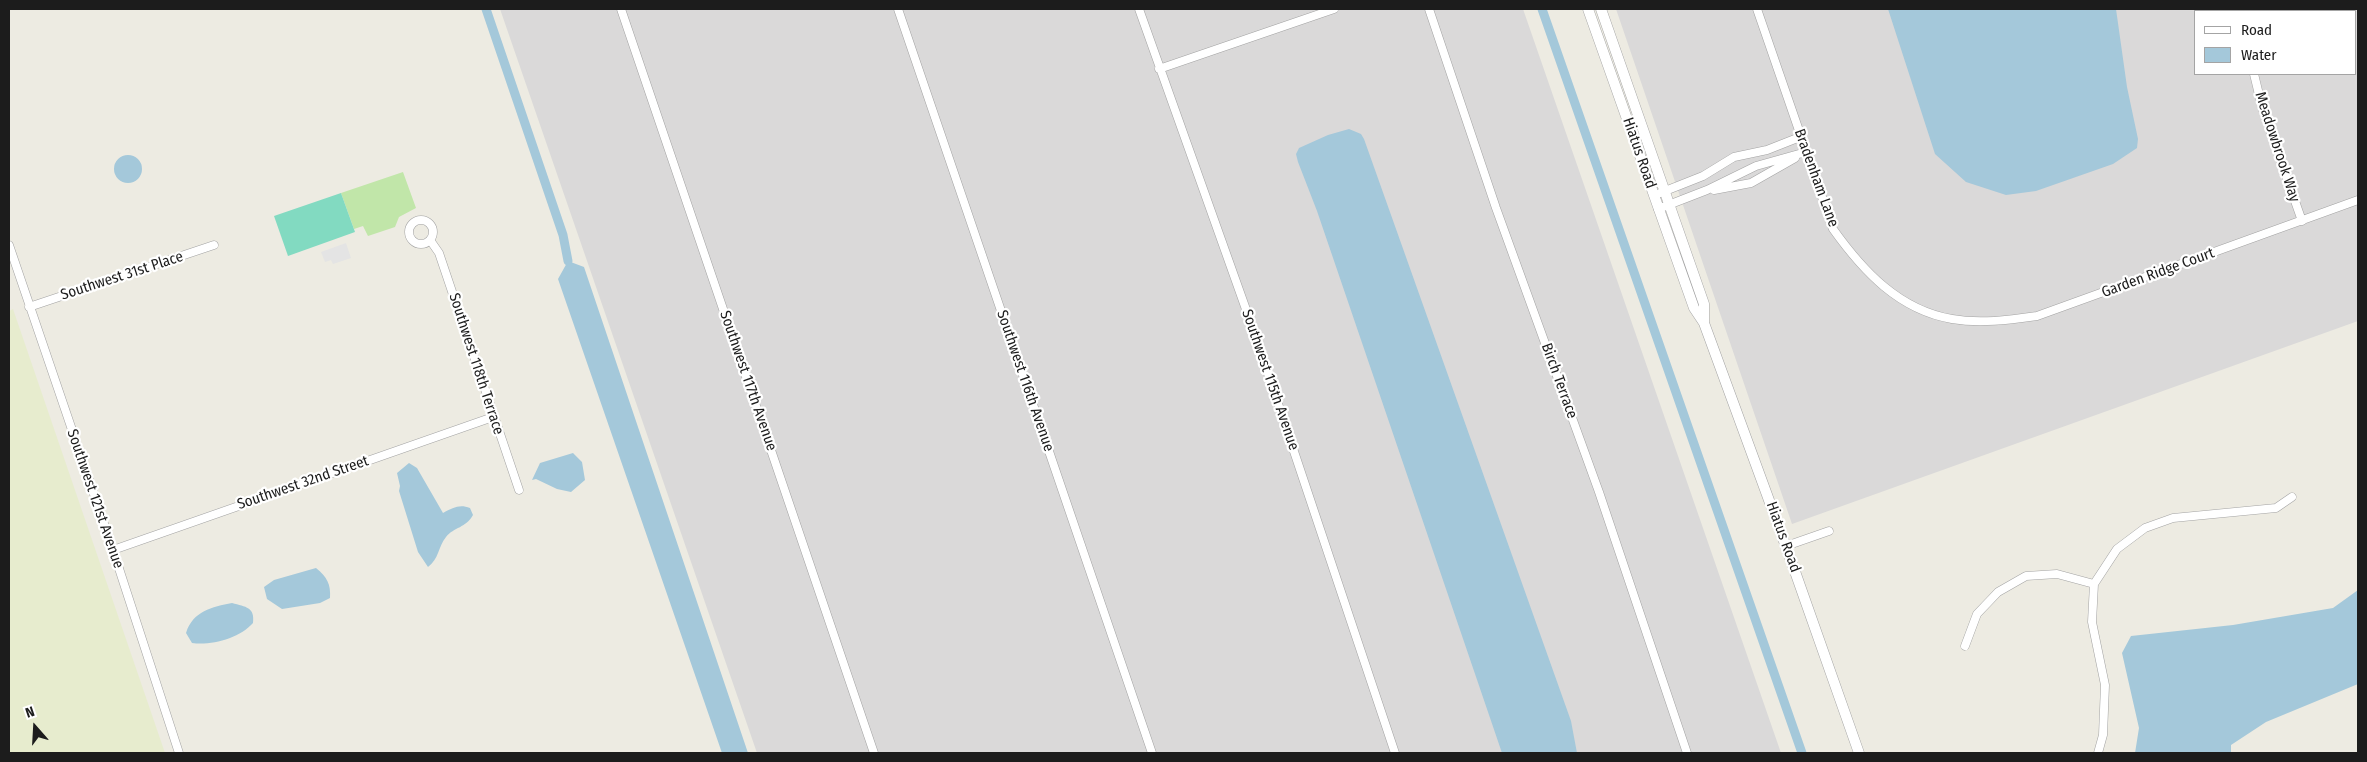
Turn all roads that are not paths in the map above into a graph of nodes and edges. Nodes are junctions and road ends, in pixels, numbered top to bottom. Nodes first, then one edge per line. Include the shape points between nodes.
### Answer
1 (621, 9) edge
2 (898, 9) edge
3 (1139, 9) edge
4 (1334, 9) edge
5 (1429, 9) edge
6 (1588, 9) edge
7 (1601, 9) edge
8 (1757, 9) edge
9 (1159, 69) junction
10 (2254, 75) edge
11 (1800, 137) junction
12 (1806, 152) junction
13 (1748, 154) junction
14 (1752, 167) junction
15 (1758, 178) junction
16 (1707, 190) junction
17 (1659, 193) junction
18 (2358, 200) edge
19 (1664, 207) junction
20 (2302, 221) junction
21 (430, 240) dead end
22 (9, 245) edge
23 (214, 245) dead end
24 (29, 306) junction
25 (1953, 320) joint
26 (493, 417) junction
27 (519, 490) dead end
28 (2292, 497) dead end
29 (1830, 531) dead end
30 (1786, 546) junction
31 (113, 550) junction
32 (2094, 584) junction
33 (1965, 646) dead end
34 (179, 753) edge
35 (874, 753) edge
36 (1152, 753) edge
37 (1395, 753) edge
38 (1687, 753) edge
39 (1859, 753) edge
40 (2098, 753) edge

1 - 35 street, Southwest 117th Avenue
2 - 36 street, Southwest 116th Avenue
3 - 9 street, Southwest 115th Avenue
4 - 9 street
5 - 38 street, Birch Terrace
6 - 17 street, Hiatus Road
7 - 17 street, Hiatus Road
8 - 11 street, Bradenham Lane
9 - 37 street, Southwest 115th Avenue via 1252,329
10 - 20 street, Meadowbrook Way via 2262,107
11 - 12 street, Bradenham Lane
11 - 13 street
12 - 14 street
12 - 15 street
12 - 25 street, Bradenham Lane via 1833,229 1854,258 1886,290 1924,312
13 - 14 street
13 - 17 street via 1734,157 1703,176
14 - 15 street
14 - 16 street
15 - 16 street via 1732,188
16 - 19 street
17 - 19 street, Hiatus Road
18 - 20 street, Garden Ridge Court
19 - 30 street, Hiatus Road via 1694,308 1704,323
20 - 25 street, Garden Ridge Court via 2037,316 1995,321
21 - 26 street, Southwest 118th Terrace via 439,253
22 - 24 street, Southwest 121st Avenue
23 - 24 street, Southwest 31st Place
24 - 31 street, Southwest 121st Avenue
26 - 27 street, Southwest 118th Terrace
26 - 31 street, Southwest 32nd Street
28 - 32 street via 2276,508 2173,518 2145,528 2117,548
29 - 30 street
30 - 39 street, Hiatus Road
31 - 34 street, Southwest 121st Avenue
32 - 33 street via 2057,574 2026,576 1998,592 1977,614
32 - 40 street via 2092,622 2105,686 2103,735

